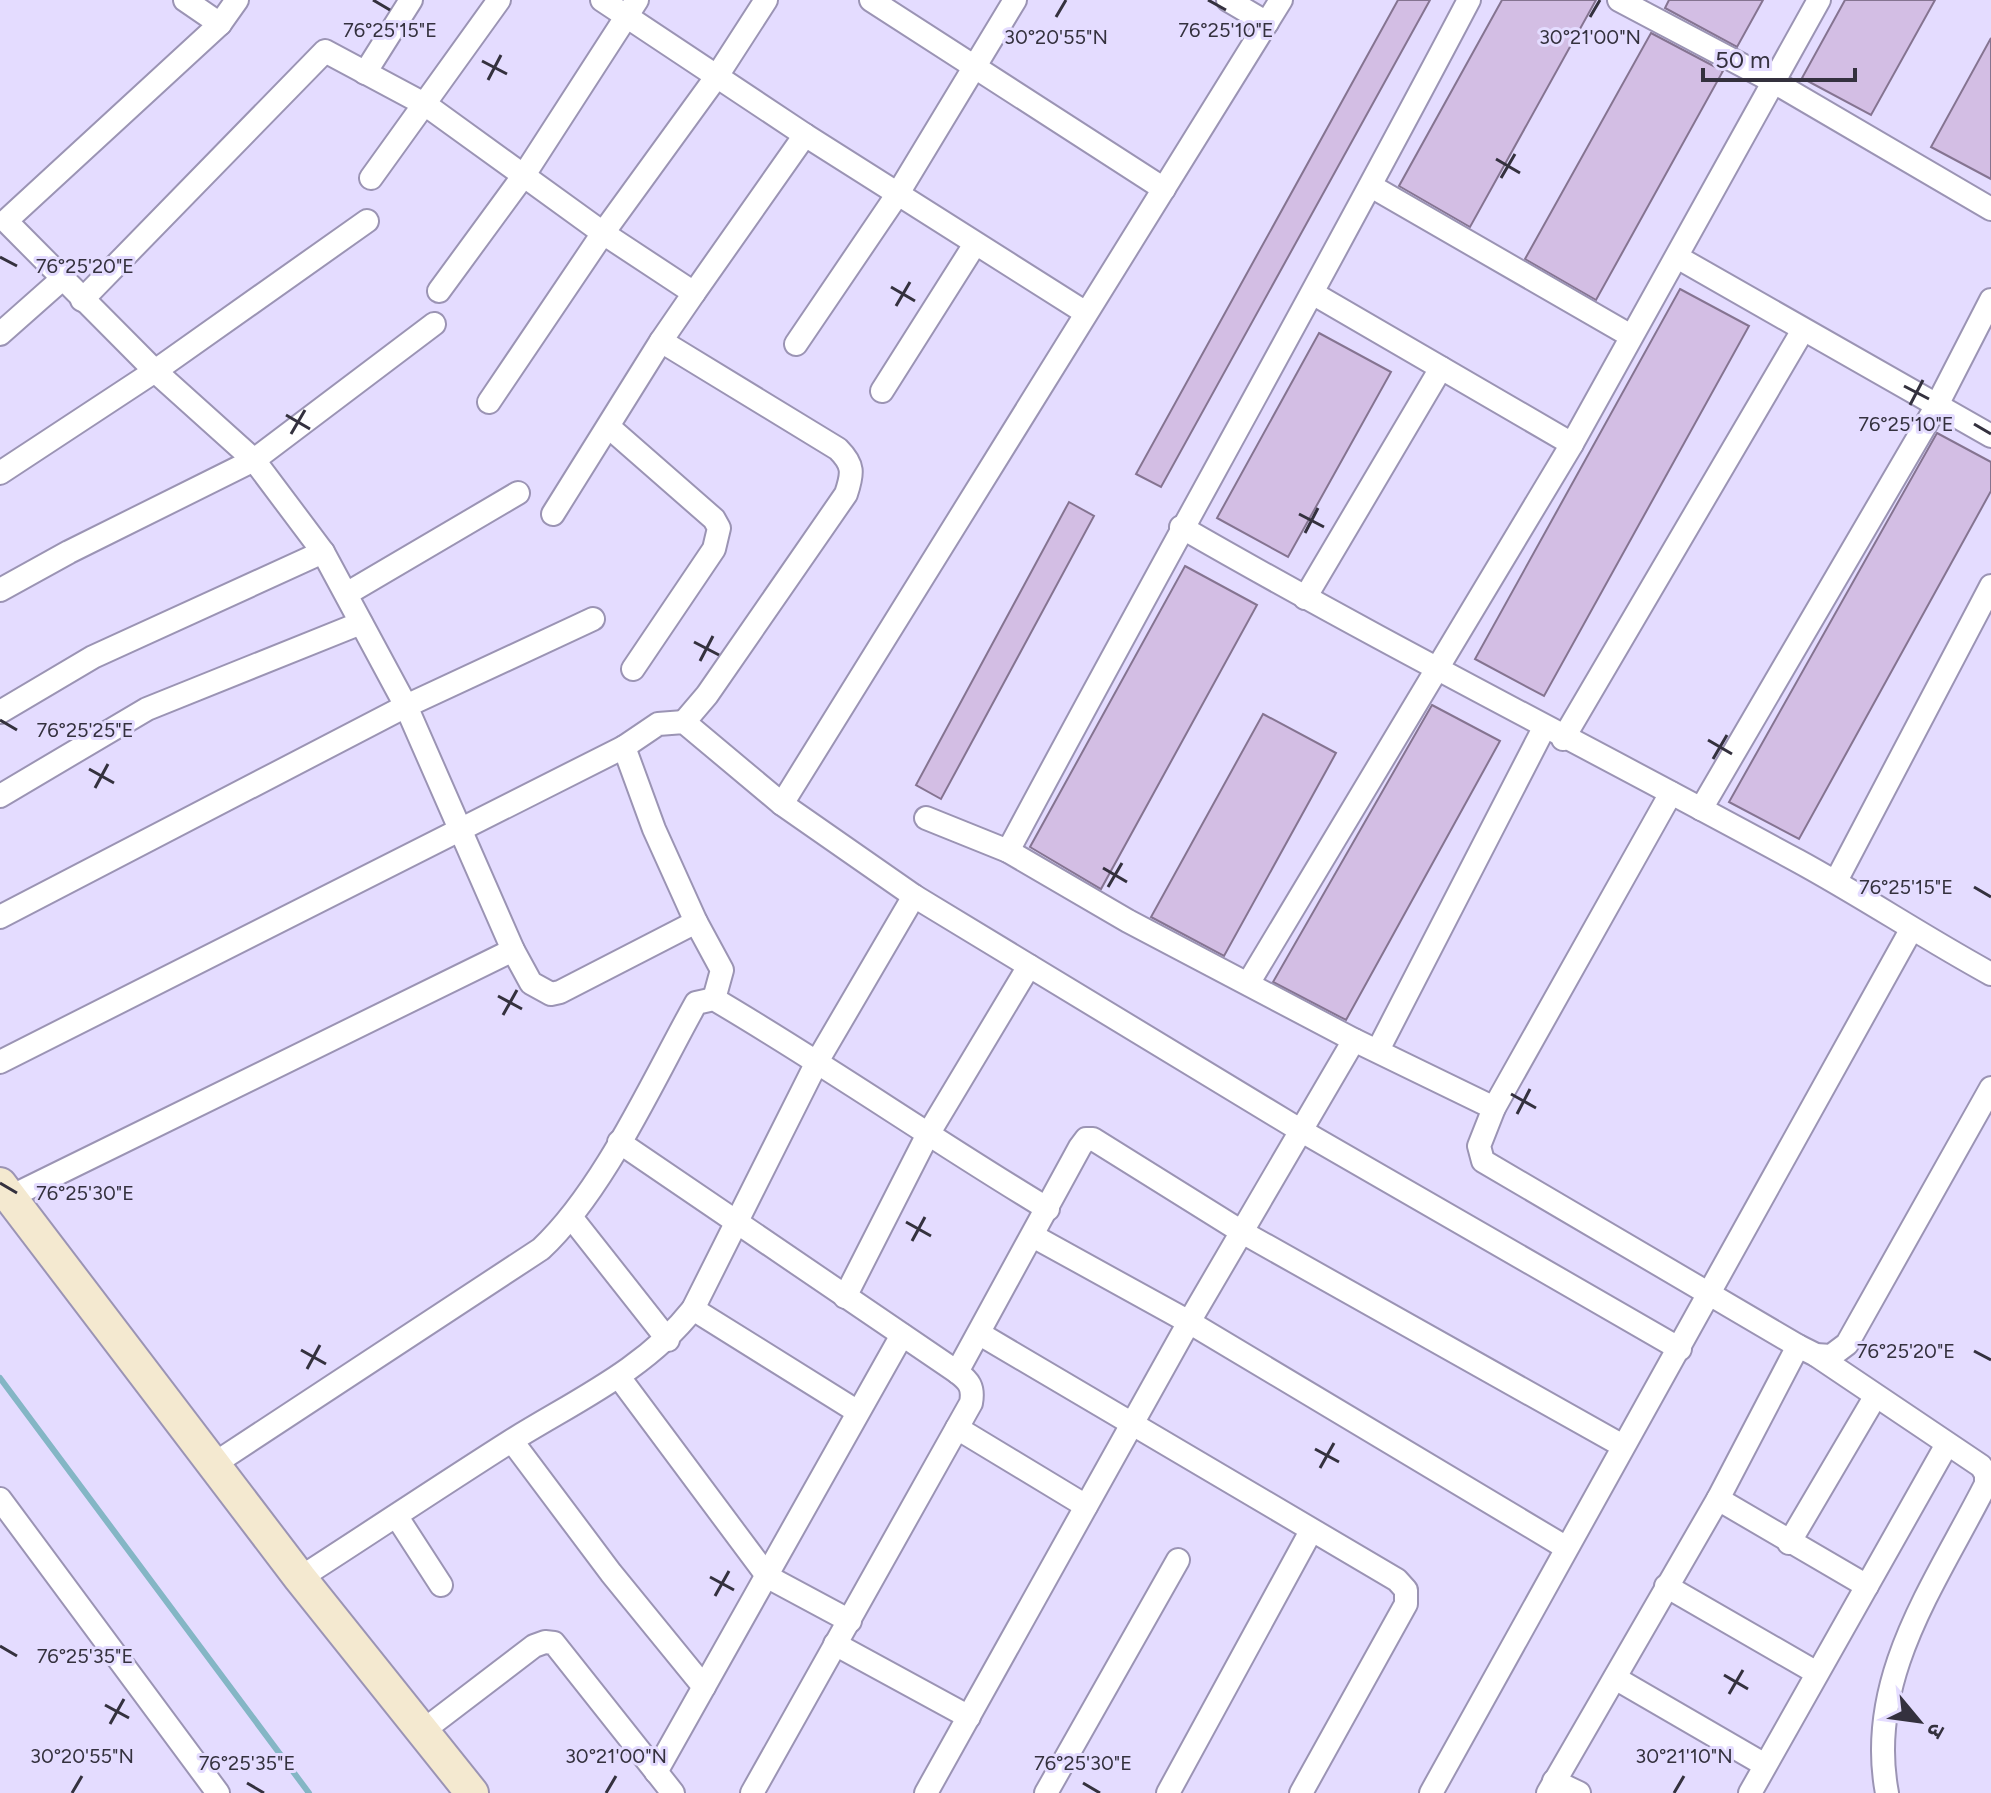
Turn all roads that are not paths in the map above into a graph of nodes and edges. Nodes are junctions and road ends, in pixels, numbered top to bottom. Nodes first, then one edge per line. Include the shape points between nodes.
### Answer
1 (185, 0) edge
2 (237, 0) edge
3 (411, 0) edge
4 (499, 0) edge
5 (602, 0) edge
6 (766, 0) edge
7 (1015, 0) edge
8 (1228, 0) edge
9 (1281, 0) edge
10 (1469, 0) edge
11 (1619, 0) edge
12 (1819, 0) edge
13 (881, 3) edge
14 (632, 9) edge
15 (1267, 23) junction
16 (220, 24) junction
17 (974, 66) junction
18 (365, 73) junction
19 (717, 76) junction
20 (1774, 82) junction
21 (426, 105) junction
22 (805, 135) junction
23 (524, 175) junction
24 (371, 178) dead end
25 (1371, 186) junction
26 (1164, 189) junction
27 (897, 195) junction
28 (1991, 209) edge
29 (3, 219) edge
30 (367, 221) dead end
31 (603, 233) junction
32 (975, 244) junction
33 (1677, 257) junction
34 (61, 280) junction
35 (439, 291) dead end
36 (694, 293) junction
37 (1314, 294) junction
38 (82, 300) junction
39 (1991, 300) edge
40 (1086, 313) junction
41 (434, 324) dead end
42 (1803, 330) junction
43 (0, 334) edge
44 (1631, 336) junction
45 (661, 341) junction
46 (796, 344) dead end
47 (1441, 368) junction
48 (155, 371) junction
49 (882, 391) dead end
50 (489, 402) dead end
51 (1936, 407) junction
52 (610, 428) junction
53 (1991, 436) edge
54 (1572, 444) junction
55 (254, 460) junction
56 (0, 473) edge
57 (518, 493) dead end
58 (553, 514) dead end
59 (1181, 527) junction
60 (323, 552) junction
61 (1991, 586) edge
62 (0, 590) edge
63 (348, 593) junction
64 (1305, 598) junction
65 (593, 619) dead end
66 (361, 623) junction
67 (633, 669) dead end
68 (1435, 670) junction
69 (406, 706) junction
70 (0, 712) edge
71 (684, 722) junction
72 (1553, 734) junction
73 (624, 747) junction
74 (1671, 793) junction
75 (0, 796) edge
76 (782, 804) junction
77 (1701, 809) junction
78 (926, 818) dead end
79 (459, 828) junction
80 (1008, 851) junction
81 (1836, 881) junction
82 (914, 896) junction
83 (0, 917) edge
84 (696, 922) junction
85 (1911, 930) junction
86 (513, 950) junction
87 (1029, 966) junction
88 (1991, 974) edge
89 (1249, 982) junction
90 (714, 999) junction
91 (1354, 1040) junction
92 (1378, 1050) junction
93 (818, 1060) junction
94 (0, 1062) edge
95 (1991, 1088) edge
96 (1494, 1108) junction
97 (1300, 1130) junction
98 (927, 1136) junction
99 (619, 1142) junction
100 (5, 1191) edge
101 (1048, 1209) junction
102 (571, 1217) junction
103 (739, 1223) junction
104 (1242, 1232) junction
105 (1033, 1236) junction
106 (845, 1297) junction
107 (1710, 1297) junction
108 (693, 1309) junction
109 (1189, 1322) junction
110 (980, 1334) junction
111 (902, 1335) junction
112 (668, 1340) junction
113 (1680, 1349) junction
114 (1807, 1351) junction
115 (957, 1372) junction
116 (619, 1377) junction
117 (1875, 1397) junction
118 (858, 1412) junction
119 (1133, 1427) junction
120 (957, 1428) junction
121 (512, 1441) junction
122 (1623, 1446) junction
123 (1946, 1446) junction
124 (214, 1464) junction
125 (0, 1499) edge
126 (1718, 1499) junction
127 (1086, 1506) junction
128 (397, 1517) junction
129 (1311, 1531) junction
130 (1789, 1543) junction
131 (1565, 1547) junction
132 (1178, 1560) dead end
133 (768, 1577) junction
134 (300, 1578) junction
135 (441, 1585) dead end
136 (1666, 1586) junction
137 (1867, 1586) junction
138 (850, 1621) junction
139 (835, 1644) junction
140 (1817, 1673) junction
141 (1615, 1678) junction
142 (704, 1687) junction
143 (969, 1717) junction
144 (424, 1730) junction
145 (1765, 1765) junction
146 (656, 1772) junction
147 (1551, 1787) edge
148 (218, 1793) edge
149 (472, 1793) edge
150 (673, 1793) edge
151 (752, 1793) edge
152 (926, 1793) edge
153 (1046, 1793) edge
154 (1168, 1793) edge
155 (1301, 1793) edge
156 (1431, 1793) edge
157 (1579, 1793) edge
158 (1750, 1793) edge
159 (1887, 1793) edge

1 - 16 street
2 - 16 street
3 - 18 street
4 - 21 street
5 - 14 street
6 - 19 street
7 - 17 street
8 - 15 street
9 - 15 street
10 - 25 street
11 - 20 street
12 - 20 street
13 - 17 street
14 - 19 street
14 - 23 street
15 - 26 street
16 - 29 street
17 - 26 street
17 - 27 street
18 - 21 street
18 - 38 street via 325,51
19 - 22 street
19 - 31 street
20 - 28 street
20 - 33 street
21 - 23 street
21 - 24 street
22 - 27 street
22 - 36 street
23 - 31 street
23 - 35 street
25 - 37 street
25 - 44 street
26 - 40 street
27 - 32 street
27 - 46 street
29 - 34 street
30 - 48 street
31 - 36 street
31 - 50 street
32 - 40 street
32 - 49 street
33 - 42 street
33 - 44 street
34 - 38 street
34 - 43 street
36 - 45 street
37 - 47 street
37 - 59 street
38 - 48 street
39 - 51 street
40 - 76 street
41 - 55 street
42 - 51 street
42 - 72 street
44 - 54 street
45 - 52 street
45 - 71 street via 838,449 851,462 852,475 846,494
47 - 54 street
47 - 64 street
48 - 55 street
48 - 56 street
51 - 53 street
51 - 77 street
52 - 58 street
52 - 67 street via 719,528 714,549
54 - 68 street
55 - 60 street
55 - 62 street
57 - 63 street
59 - 64 street
59 - 80 street
60 - 63 street
60 - 70 street via 93,657
61 - 81 street
63 - 66 street
64 - 68 street
65 - 69 street
66 - 69 street
66 - 75 street via 147,709
68 - 72 street
68 - 89 street
69 - 79 street
69 - 83 street
71 - 73 street via 658,724
71 - 76 street
72 - 74 street
72 - 92 street
73 - 79 street
73 - 84 street
74 - 77 street
74 - 96 street
76 - 82 street
77 - 81 street
78 - 80 street
79 - 86 street
79 - 94 street
80 - 89 street via 1128,921
81 - 85 street
82 - 87 street
82 - 93 street
84 - 86 street via 551,994 531,983
84 - 90 street via 722,970
85 - 88 street
85 - 107 street
86 - 100 street
87 - 97 street
87 - 98 street
89 - 91 street
90 - 93 street
90 - 99 street via 696,1003
91 - 92 street
91 - 97 street
92 - 96 street
93 - 98 street
93 - 103 street
95 - 114 street via 1847,1344 1831,1356
96 - 107 street via 1479,1146 1483,1161
97 - 104 street
97 - 113 street
98 - 101 street
98 - 106 street
99 - 102 street
99 - 103 street
100 - 124 street
101 - 104 street via 1080,1147 1093,1139
101 - 105 street
102 - 112 street
102 - 124 street via 541,1249
103 - 106 street
103 - 108 street
104 - 109 street
104 - 122 street
105 - 109 street
105 - 110 street
106 - 111 street
107 - 113 street
107 - 114 street
108 - 112 street
108 - 118 street
109 - 119 street
109 - 131 street
110 - 115 street
110 - 119 street
111 - 115 street
111 - 118 street
112 - 116 street
113 - 122 street
114 - 117 street
114 - 126 street
115 - 120 street via 973,1391
116 - 121 street
116 - 133 street
117 - 123 street
117 - 130 street
118 - 133 street
119 - 127 street
119 - 129 street
120 - 127 street
120 - 138 street
121 - 128 street
121 - 142 street
122 - 131 street
123 - 137 street
123 - 159 street via 1981,1466 1986,1484 1890,1681 1882,1726
124 - 134 street
125 - 148 street
126 - 130 street
126 - 136 street
127 - 143 street
128 - 134 street
128 - 135 street
129 - 154 street
129 - 155 street via 1397,1580 1406,1590 1406,1604
130 - 137 street
131 - 156 street
132 - 153 street
133 - 138 street
133 - 142 street
134 - 144 street
136 - 140 street
136 - 141 street
137 - 140 street
138 - 139 street
139 - 143 street
139 - 151 street
140 - 145 street
141 - 145 street
141 - 147 street
142 - 146 street
143 - 152 street
144 - 146 street via 545,1642 561,1650
144 - 149 street
145 - 158 street
146 - 150 street
147 - 157 street

